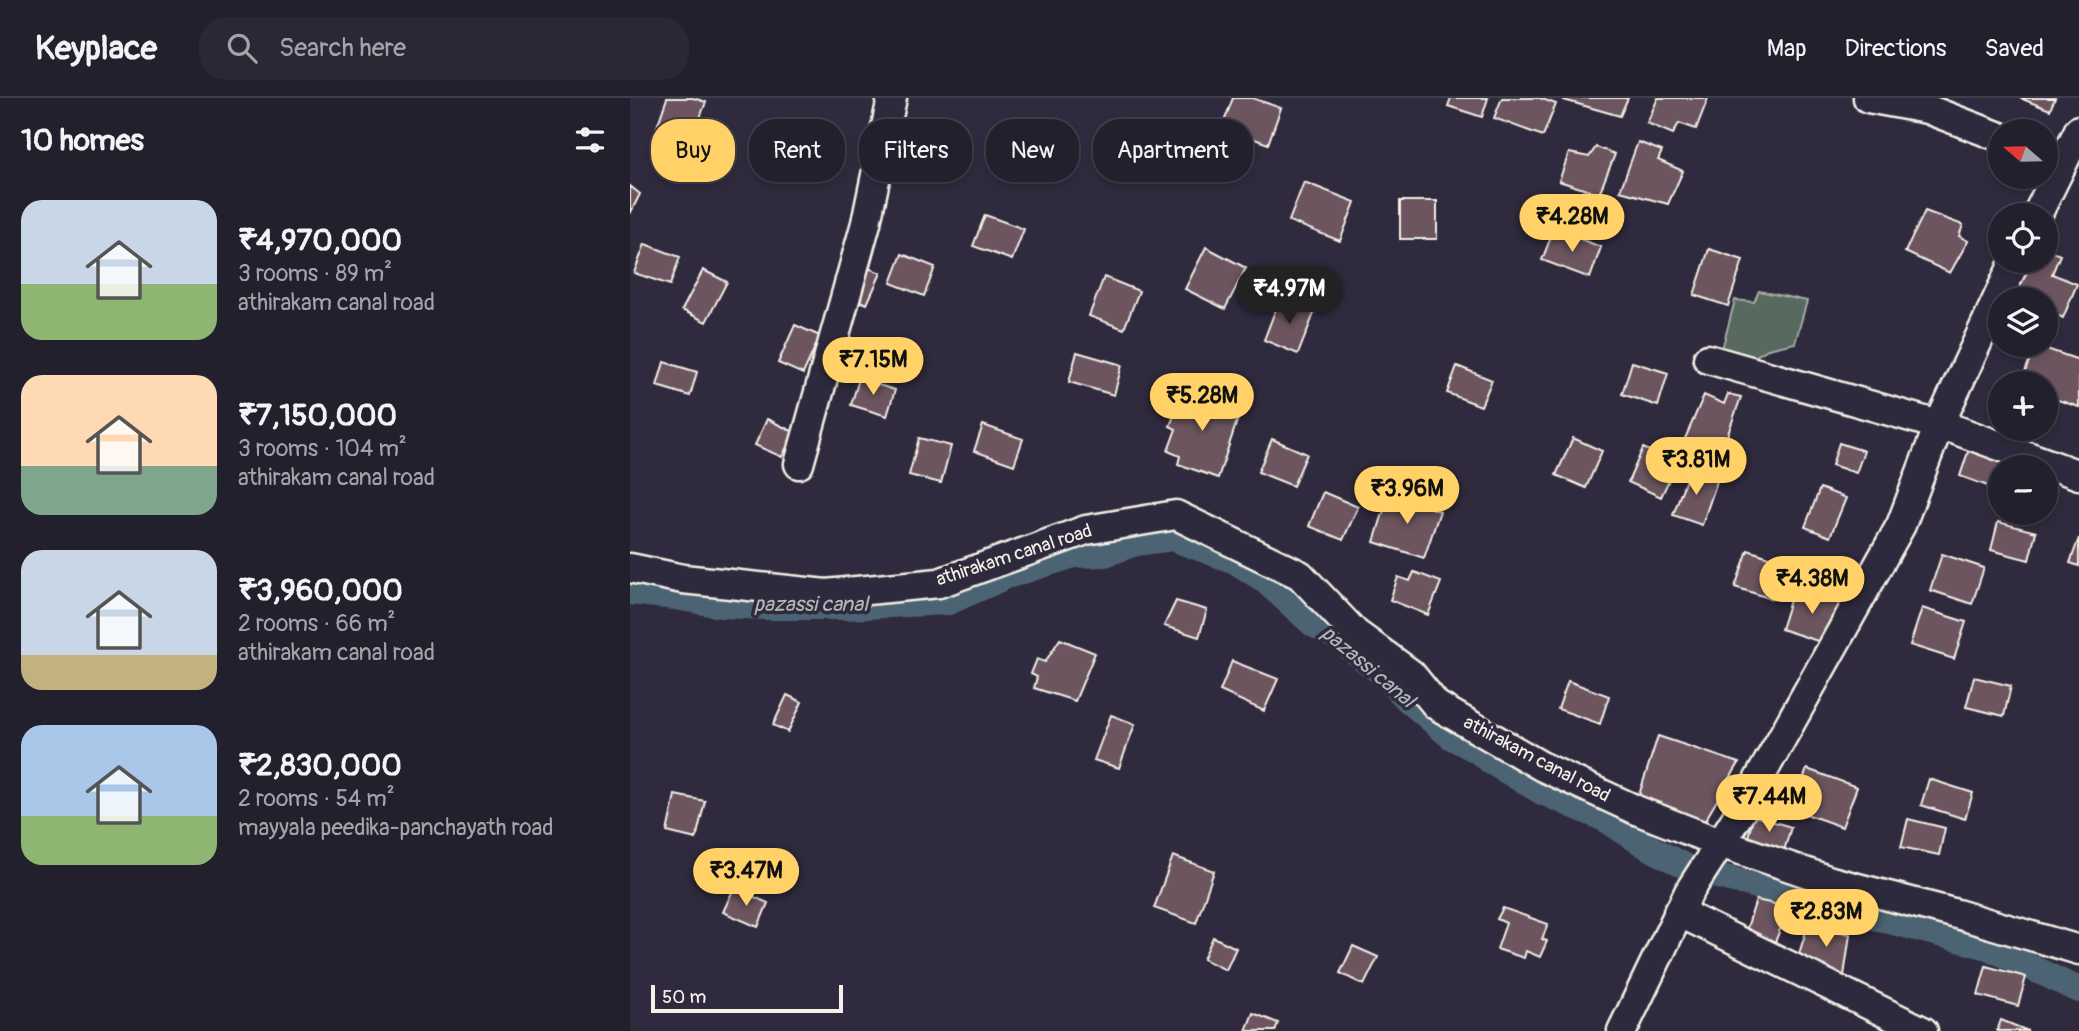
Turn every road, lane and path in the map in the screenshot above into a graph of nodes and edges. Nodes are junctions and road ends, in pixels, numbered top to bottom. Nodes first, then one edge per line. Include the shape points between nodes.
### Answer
1 (892, 98) edge
2 (1868, 98) edge
3 (2079, 130) edge
4 (1988, 133) edge
5 (2058, 155) edge
6 (2009, 273) edge
7 (1708, 359) dead end
8 (1939, 425) junction
9 (799, 464) dead end
10 (2079, 475) edge
11 (630, 568) edge
12 (1720, 844) junction
13 (1684, 902) junction
14 (2079, 950) edge
15 (1622, 1031) edge
16 (1923, 1031) edge

1 - 9 street via 866,223
2 - 4 street via 1927,109
3 - 5 street
6 - 8 street
7 - 8 street
8 - 10 street
8 - 12 street via 1901,525
11 - 12 street, athirakam canal road via 683,579 826,594 889,588 939,583 1086,530 1176,514 1300,575 1355,633 1411,674 1436,705 1541,766
12 - 13 street
12 - 14 street, athirakam canal road via 1831,881
13 - 15 street
13 - 16 street

